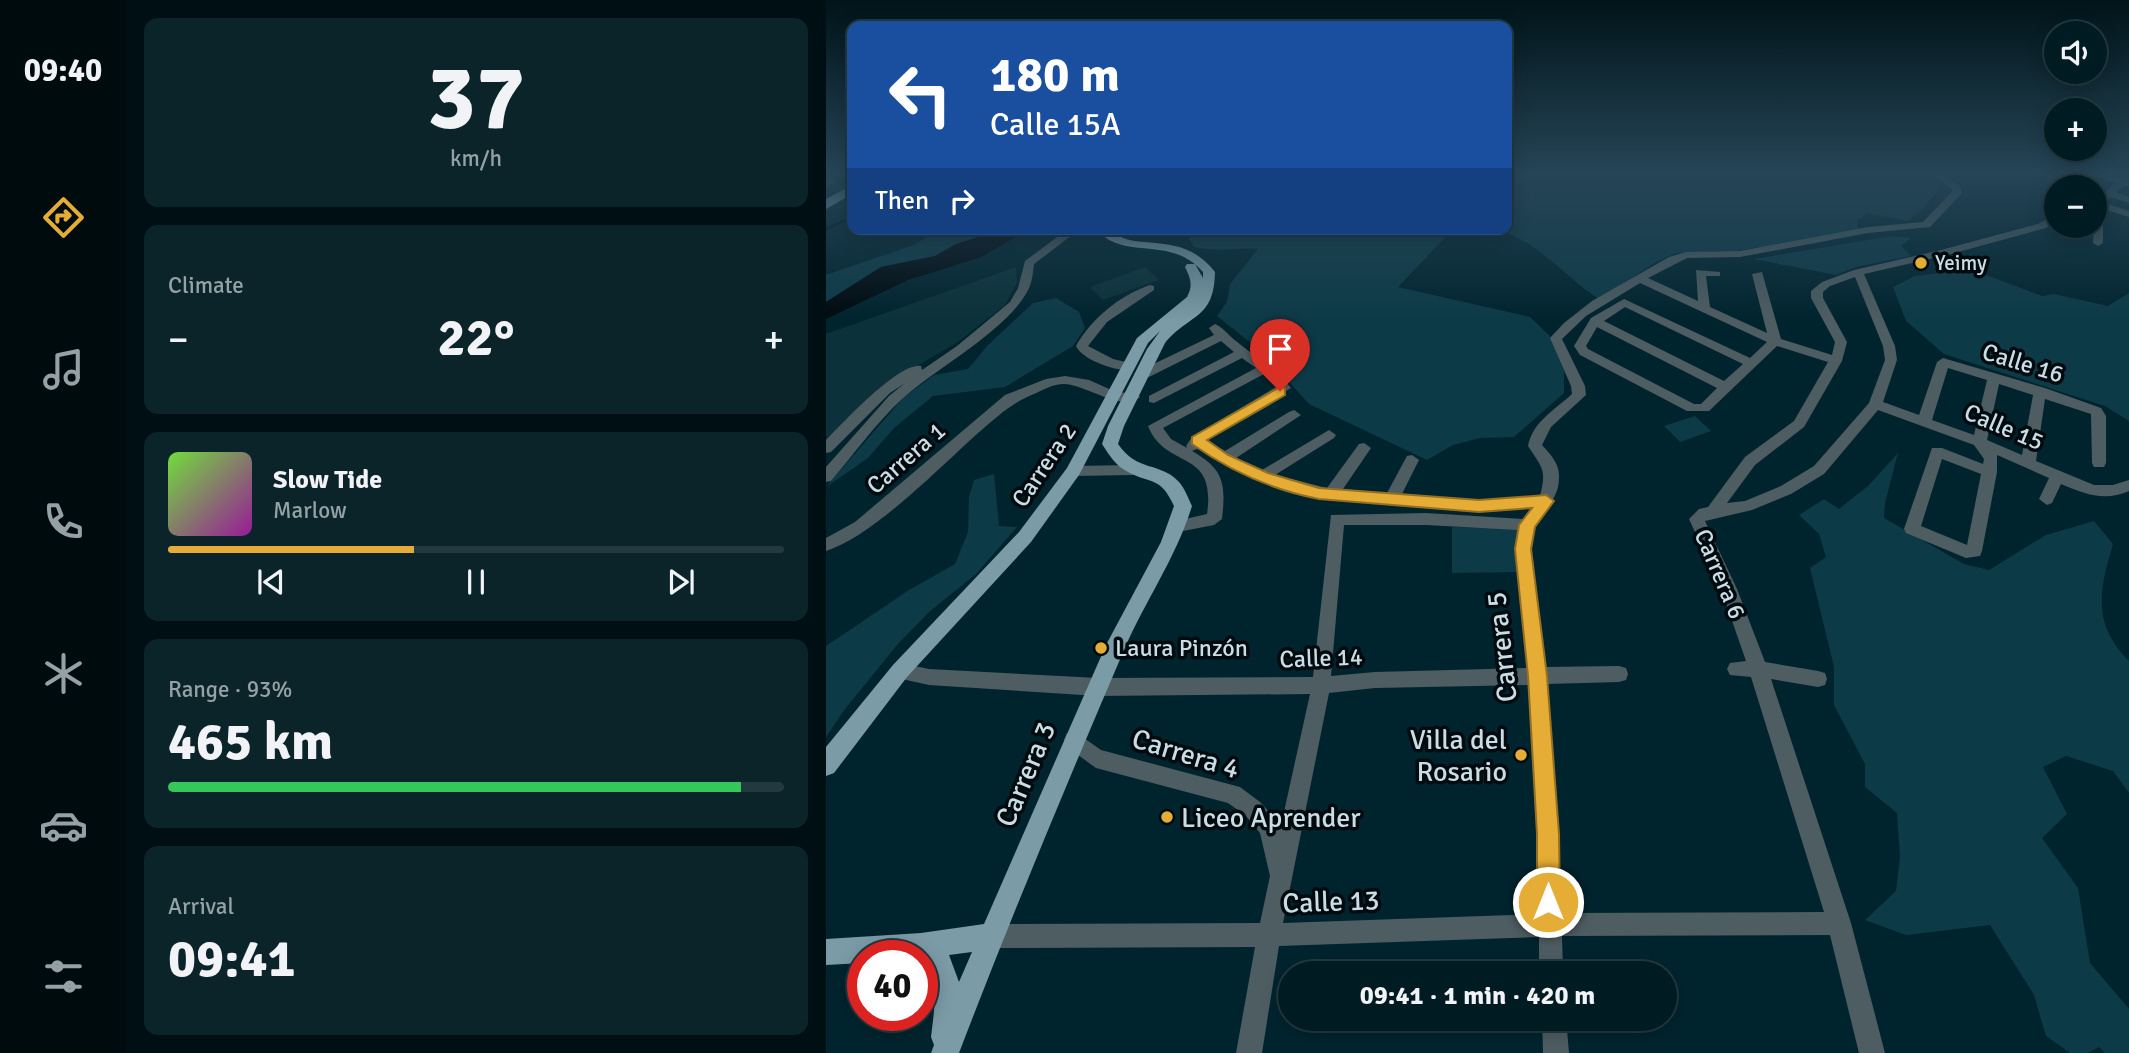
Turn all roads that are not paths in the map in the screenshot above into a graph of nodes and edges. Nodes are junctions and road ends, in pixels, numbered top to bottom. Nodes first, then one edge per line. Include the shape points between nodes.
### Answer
1 (1927, 224) edge
2 (2044, 225) edge
3 (1065, 235) edge
4 (1095, 235) edge
5 (1108, 235) edge
6 (2098, 238) edge
7 (2098, 243) dead end
8 (1858, 272) junction
9 (1716, 274) dead end
10 (1759, 274) dead end
11 (1645, 282) junction
12 (1150, 288) dead end
13 (1624, 302) junction
14 (1704, 307) junction
15 (1595, 321) junction
16 (974, 337) junction
17 (1774, 341) junction
18 (1241, 354) junction
19 (1836, 361) junction
20 (1751, 363) junction
21 (1129, 367) junction
22 (1265, 368) junction
23 (1144, 374) junction
24 (1994, 378) junction
25 (1727, 387) junction
26 (2040, 391) junction
27 (1114, 396) junction
28 (1133, 397) junction
29 (1154, 399) dead end
30 (1875, 404) junction
31 (1294, 415) dead end
32 (1924, 422) junction
33 (1329, 435) dead end
34 (1197, 440) junction
35 (1979, 442) junction
36 (826, 448) edge
37 (1364, 448) dead end
38 (1191, 456) junction
39 (1223, 458) junction
40 (1412, 460) dead end
41 (2028, 463) junction
42 (2099, 463) dead end
43 (1133, 470) junction
44 (1073, 471) junction
45 (1990, 472) junction
46 (826, 477) edge
47 (1263, 477) junction
48 (2057, 477) junction
49 (2122, 488) edge
50 (1332, 493) junction
51 (1392, 498) junction
52 (2047, 499) dead end
53 (1546, 501) junction
54 (1713, 511) junction
55 (1527, 525) junction
56 (1178, 526) junction
57 (826, 545) edge
58 (1736, 669) dead end
59 (1758, 669) junction
60 (900, 671) junction
61 (1619, 674) dead end
62 (1537, 676) junction
63 (1818, 679) dead end
64 (1321, 685) junction
65 (1098, 687) junction
66 (1074, 740) junction
67 (826, 765) edge
68 (1281, 876) junction
69 (1839, 923) junction
70 (1549, 925) junction
71 (1269, 935) junction
72 (990, 936) junction
73 (938, 944) edge
74 (847, 951) edge
75 (826, 952) edge
76 (938, 959) edge
77 (1550, 961) edge
78 (1555, 1031) edge
79 (945, 1053) edge
80 (1249, 1053) edge
81 (1556, 1053) edge
82 (1872, 1053) edge

1 - 11 street via 1740,254 1686,255 1673,259
2 - 8 street
3 - 16 street via 1035,256 1014,304
4 - 21 main road, Carrera 2 via 1105,245 1181,258 1197,275 1196,296 1150,329
5 - 23 main road, Carrera 2 via 1113,240 1182,250 1195,256 1209,272 1209,297 1197,311 1168,328
6 - 7 street
8 - 19 street via 1817,291 1841,342
8 - 30 street, Carrera 6 via 1891,360
9 - 14 street via 1700,272
10 - 17 street
11 - 13 street
11 - 14 street
11 - 53 street via 1594,303 1556,338 1579,395 1535,439 1535,446 1550,464 1552,479
12 - 21 street via 1094,326 1084,342 1083,349
13 - 15 street
13 - 20 street
14 - 17 street
15 - 25 street
15 - 25 street via 1580,346 1584,352 1692,408 1704,408
16 - 36 street via 885,390
16 - 46 street via 894,399
17 - 19 street
17 - 20 street
18 - 22 street
18 - 23 street via 1218,332
18 - 29 street
19 - 54 street via 1799,424 1749,461
20 - 25 street
21 - 27 main road, Carrera 2
22 - 34 street via 1284,388
22 - 38 street via 1155,426 1161,438
23 - 28 main road, Carrera 2
24 - 26 street, Calle 16
24 - 32 street, Calle 16 via 1943,362
24 - 35 street
26 - 41 street
26 - 42 street, Calle 16 via 2089,407 2099,416
27 - 28 street
27 - 44 main road, Carrera 2
27 - 57 street, Carrera 1 via 1065,380 1010,398 861,526
28 - 43 main road, Carrera 2 via 1110,444
30 - 32 street, Calle 15
30 - 54 street, Carrera 6 via 1819,470 1747,506
31 - 39 street
32 - 35 street, Calle 15
33 - 47 street
34 - 38 street
34 - 39 street
35 - 41 street, Calle 15
35 - 45 street via 1991,458
37 - 50 street
38 - 56 street via 1206,466 1213,479 1217,490 1214,519
39 - 47 street
40 - 51 street
41 - 48 street, Calle 15
43 - 44 street
43 - 56 main road via 1173,486 1183,506
44 - 60 main road, Carrera 2 via 1025,537
45 - 45 street via 1974,551 1966,552 1912,528 1937,452
47 - 50 street via 1297,489
48 - 49 street, Calle 15 via 2092,491
48 - 52 street
50 - 51 street
51 - 53 street via 1479,506
53 - 55 street
54 - 59 street, Carrera 6 via 1697,519 1699,528 1729,589
55 - 62 street, Carrera 5 via 1523,549
55 - 64 street, Carrera 4 via 1337,519
56 - 65 main road, Carrera 3 via 1126,622
58 - 59 street
59 - 63 street
59 - 69 street, Carrera 6
60 - 65 street, Calle 14 via 929,677
60 - 67 main road, Carrera 2
61 - 62 street, Calle 14
62 - 64 street, Calle 14
62 - 70 street, Carrera 5
64 - 65 street, Calle 14
64 - 68 street, Carrera 4
65 - 66 main road, Carrera 3
66 - 68 street, Carrera 4 via 1096,758 1233,794 1269,828
66 - 72 main road, Carrera 3
68 - 71 street, Carrera 4
69 - 70 street, Calle 13
69 - 82 street, Carrera 6
70 - 71 street, Calle 13
70 - 77 street, Carrera 5
71 - 72 street, Calle 13
71 - 80 street, Carrera 4
72 - 73 main road, Calle 13
72 - 79 main road, Carrera 3
74 - 75 main road, Calle 13
76 - 79 main road via 948,996
78 - 81 street

